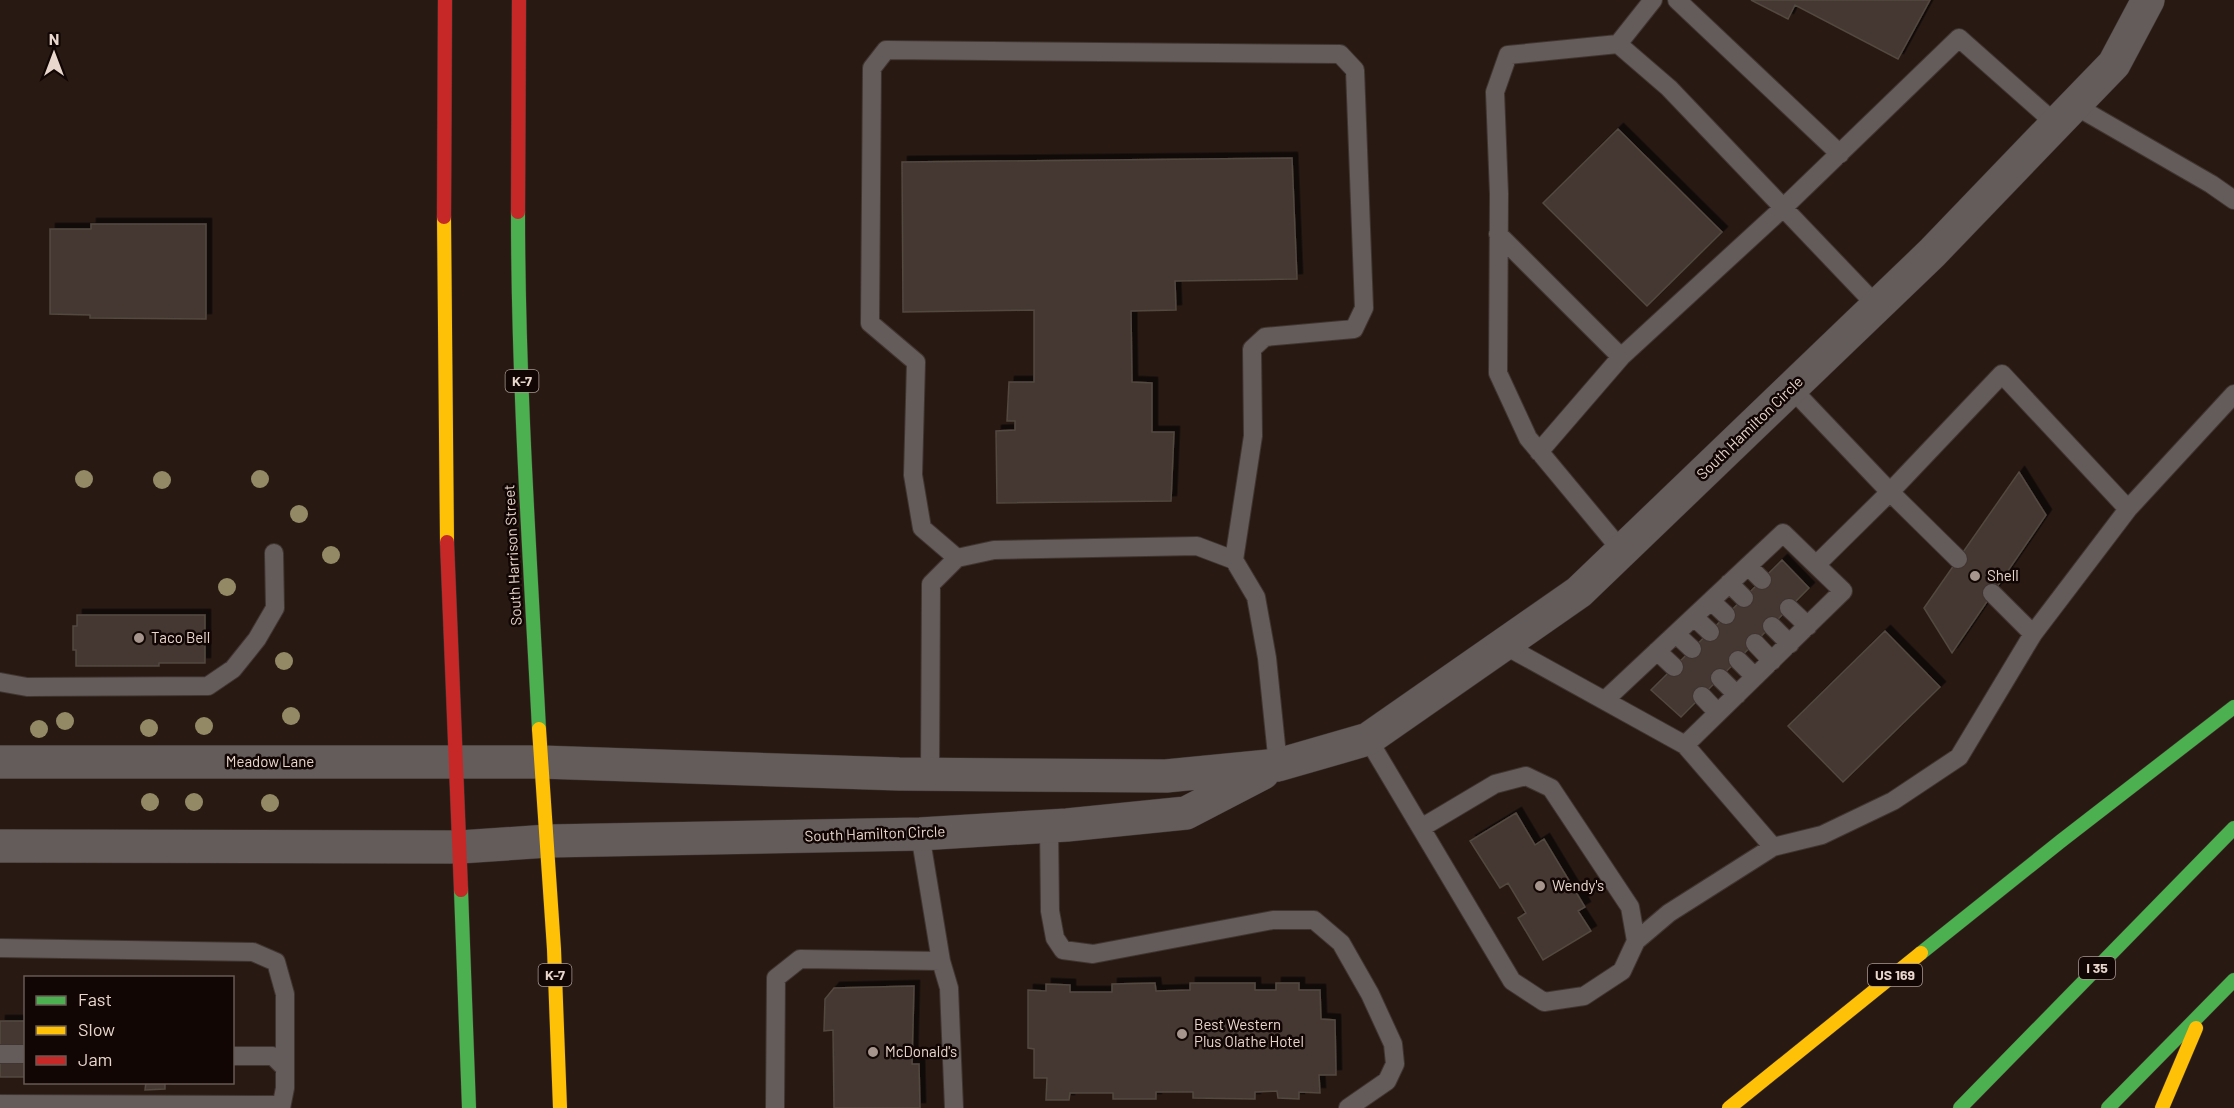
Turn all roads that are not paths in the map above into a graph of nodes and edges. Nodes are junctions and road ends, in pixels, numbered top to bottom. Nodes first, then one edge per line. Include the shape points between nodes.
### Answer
1 (445, 0) edge
2 (519, 0) edge
3 (1653, 0) edge
4 (1677, 0) edge
5 (2148, 0) edge
6 (1618, 44) junction
7 (2065, 115) junction
8 (1840, 154) junction
9 (2234, 200) edge
10 (1783, 207) junction
11 (1498, 234) junction
12 (1877, 306) junction
13 (1621, 357) junction
14 (1791, 388) junction
15 (2234, 394) edge
16 (1539, 452) junction
17 (1890, 492) junction
18 (2128, 509) junction
19 (1622, 551) junction
20 (274, 553) dead end
21 (957, 558) junction
22 (1958, 559) dead end
23 (1234, 560) junction
24 (1816, 565) junction
25 (1748, 566) junction
26 (1762, 580) dead end
27 (1729, 583) junction
28 (1992, 593) dead end
29 (1744, 598) dead end
30 (1711, 601) junction
31 (1789, 608) dead end
32 (1726, 615) dead end
33 (1694, 616) junction
34 (1772, 626) dead end
35 (1808, 626) junction
36 (1710, 632) dead end
37 (1676, 633) junction
38 (2033, 633) junction
39 (1755, 644) dead end
40 (1790, 644) junction
41 (1504, 645) junction
42 (1692, 649) dead end
43 (1657, 651) junction
44 (1738, 660) dead end
45 (1772, 661) junction
46 (1674, 668) dead end
47 (1755, 677) junction
48 (1720, 678) dead end
49 (0, 682) edge
50 (1737, 695) junction
51 (1702, 696) dead end
52 (1605, 700) junction
53 (2234, 707) edge
54 (1718, 713) junction
55 (1368, 739) junction
56 (1686, 745) junction
57 (455, 761) junction
58 (0, 762) edge
59 (541, 762) junction
60 (1278, 765) junction
61 (930, 774) junction
62 (1049, 826) junction
63 (1421, 828) junction
64 (2234, 828) edge
65 (920, 834) junction
66 (548, 841) junction
67 (0, 846) edge
68 (1773, 846) junction
69 (460, 847) junction
70 (1636, 941) junction
71 (0, 948) edge
72 (941, 961) junction
73 (2234, 980) edge
74 (2204, 1010) junction
75 (0, 1054) edge
76 (24, 1054) edge
77 (234, 1056) edge
78 (285, 1068) junction
79 (0, 1104) edge
80 (281, 1107) edge
81 (469, 1108) edge
82 (560, 1108) edge
83 (775, 1108) edge
84 (954, 1108) edge
85 (1348, 1108) edge
86 (1729, 1108) edge
87 (1960, 1108) edge
88 (2108, 1108) edge
89 (2162, 1108) edge

1 - 57 highway via 444,381
2 - 59 highway, South Harrison Street / K-7 via 519,273
3 - 6 lane
4 - 8 lane
5 - 7 street, South Hamilton Circle via 2114,64
6 - 10 lane via 1670,88
6 - 11 lane via 1508,55 1495,92
7 - 8 lane via 1959,38
7 - 9 lane via 2211,184
7 - 12 street, South Hamilton Circle
8 - 10 lane
10 - 12 lane
10 - 13 lane
11 - 13 lane
11 - 16 lane via 1498,373 1528,438
12 - 14 street, South Hamilton Circle
13 - 16 lane
14 - 17 lane
14 - 19 street, South Hamilton Circle
15 - 18 lane
16 - 19 lane
17 - 18 lane via 2002,374
17 - 22 lane
17 - 24 lane
18 - 38 lane
19 - 41 street, South Hamilton Circle via 1579,592
20 - 49 lane via 275,608 233,669 208,686 27,687
21 - 23 lane via 994,550 1197,546
21 - 23 lane via 922,528 913,475 916,362 870,323 872,68 886,50 1340,54 1355,70 1364,308 1354,329 1264,338 1252,349 1253,436
21 - 61 lane via 932,584
23 - 60 lane via 1256,597 1267,657
24 - 25 lane via 1783,533
24 - 35 lane via 1843,591
25 - 26 lane
25 - 27 lane
27 - 29 lane
27 - 30 lane
28 - 38 lane
30 - 32 lane
30 - 33 lane
31 - 35 lane
33 - 36 lane
33 - 37 lane
34 - 40 lane
35 - 40 lane
37 - 42 lane
37 - 43 lane
38 - 68 lane via 1959,757 1893,801 1822,835
39 - 45 lane
40 - 45 lane
41 - 52 lane
41 - 55 street, South Hamilton Circle
43 - 46 lane
43 - 52 lane
44 - 47 lane
45 - 47 lane
47 - 50 lane
48 - 50 lane
50 - 54 lane
51 - 54 lane
52 - 56 lane
53 - 86 highway, US 169
54 - 56 lane
55 - 60 street, South Hamilton Circle
55 - 63 lane
56 - 68 lane
57 - 58 street, Meadow Lane
57 - 59 street, Meadow Lane
57 - 69 highway
59 - 61 street, South Hamilton Circle
59 - 66 highway, South Harrison Street / K-7
60 - 61 street, South Hamilton Circle via 1166,776
60 - 62 street, South Hamilton Circle via 1186,813
62 - 65 street, South Hamilton Circle
62 - 85 lane via 1050,911 1054,938 1063,950 1093,954 1273,920 1314,920 1341,943 1393,1044 1395,1064 1387,1081
63 - 70 lane via 1495,784 1526,776 1551,788 1630,907
63 - 70 lane via 1512,981 1544,1002 1584,996 1622,970
64 - 87 highway, I 35
65 - 66 street, South Hamilton Circle
65 - 72 lane
66 - 69 street, South Hamilton Circle
66 - 82 highway, South Harrison Street / K-7
67 - 69 street
68 - 70 lane via 1670,913
69 - 81 highway
71 - 78 lane via 253,952 276,962 285,994
72 - 83 lane via 800,959 776,978
72 - 84 lane via 949,988
73 - 74 highway
74 - 88 highway
74 - 89 highway
75 - 76 lane
77 - 78 lane via 273,1056
78 - 80 lane
79 - 80 lane

